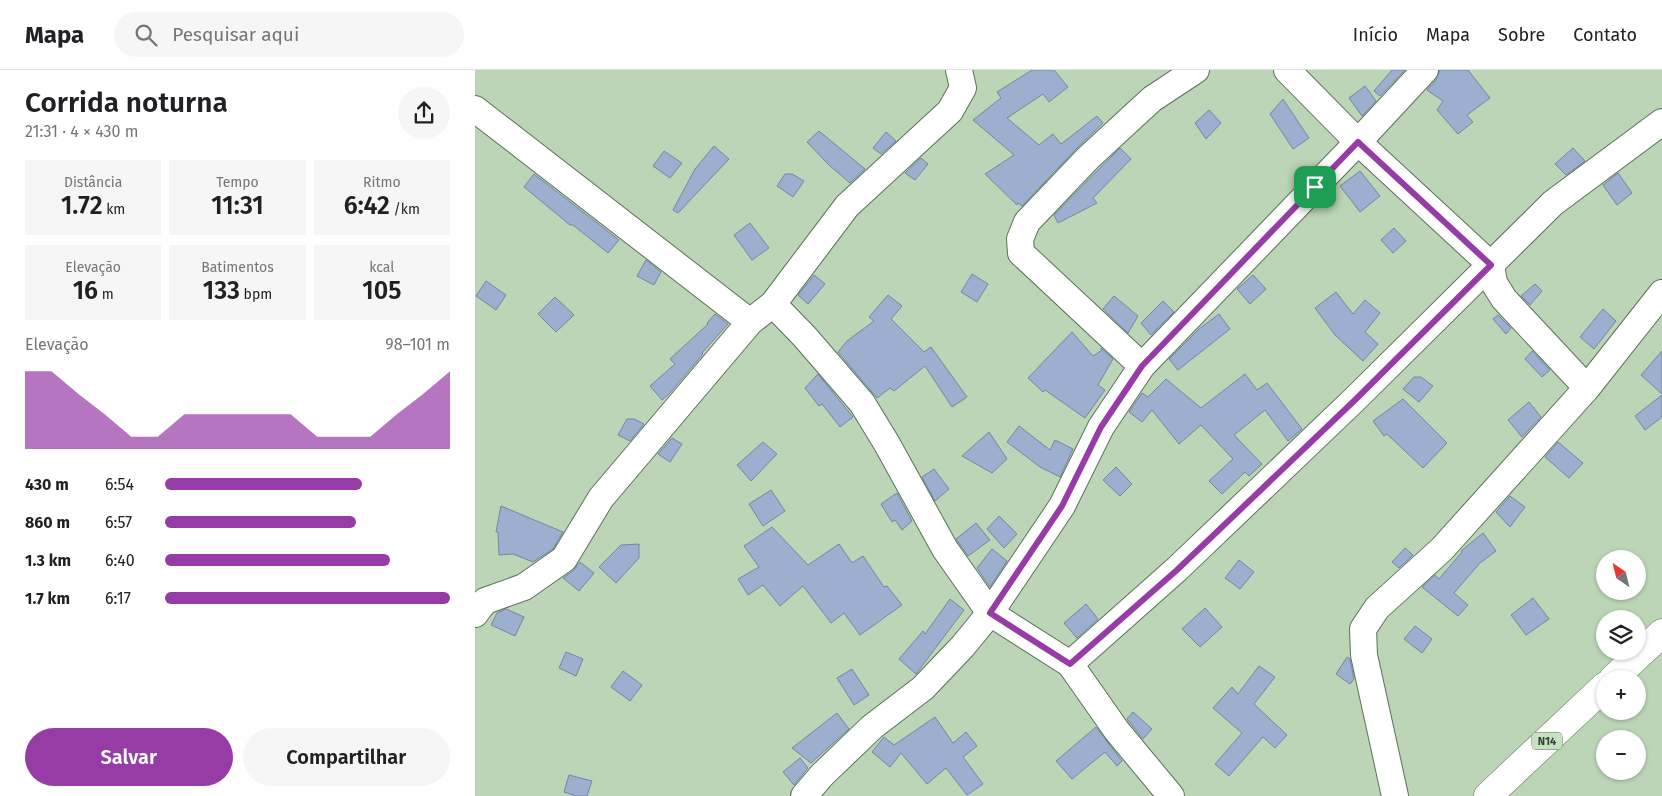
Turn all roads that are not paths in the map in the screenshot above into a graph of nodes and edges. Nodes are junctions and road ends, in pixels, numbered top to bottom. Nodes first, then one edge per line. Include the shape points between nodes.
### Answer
1 (959, 70) edge
2 (1196, 70) edge
3 (1287, 70) edge
4 (1425, 70) edge
5 (475, 109) edge
6 (1662, 122) edge
7 (1358, 142) junction
8 (1491, 265) junction
9 (1662, 293) edge
10 (773, 304) junction
11 (750, 322) junction
12 (1142, 366) junction
13 (1587, 388) junction
14 (990, 613) junction
15 (475, 614) edge
16 (1662, 633) edge
17 (1070, 664) junction
18 (1623, 670) edge
19 (1596, 694) edge
20 (805, 796) edge
21 (1171, 796) edge
22 (1395, 796) edge
23 (1488, 796) edge

1 - 10 street via 963,88 950,111 847,206
2 - 12 street via 1152,99 1088,158 1027,222 1020,239 1021,253
3 - 7 street
4 - 7 street
5 - 11 street
6 - 8 street via 1553,203
7 - 8 street
7 - 12 street
8 - 13 street via 1494,283 1504,299
8 - 17 street via 1177,570
9 - 13 street
10 - 11 street
10 - 14 street via 862,403 945,549
11 - 15 street via 601,498 564,559 524,587 485,601
12 - 14 street via 1101,427 1062,506
13 - 22 street via 1442,549 1377,608 1363,629 1364,655
14 - 17 street
14 - 20 street via 923,688 872,727
16 - 18 main road
17 - 21 street via 1117,731
19 - 23 main road, N14

